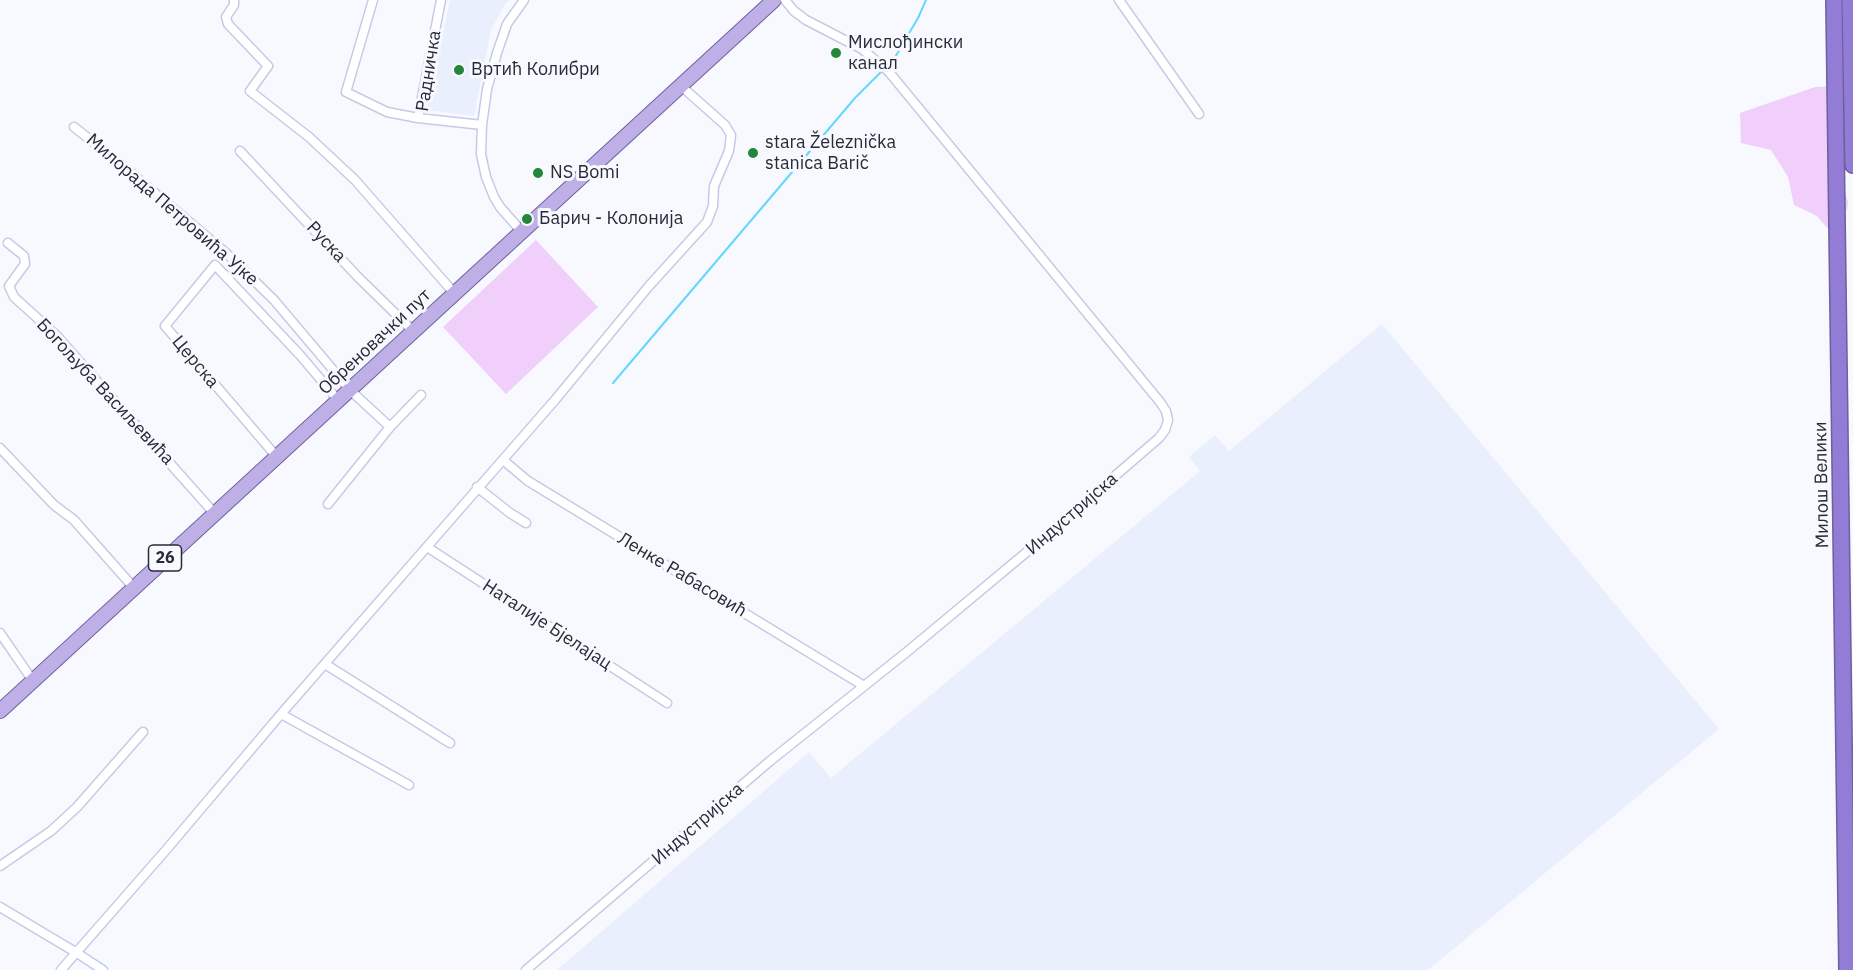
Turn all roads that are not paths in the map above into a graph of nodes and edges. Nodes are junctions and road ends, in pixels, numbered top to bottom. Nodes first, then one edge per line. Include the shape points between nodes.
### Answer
1 (234, 0) edge
2 (373, 0) edge
3 (441, 0) edge
4 (524, 0) edge
5 (774, 0) edge
6 (785, 0) edge
7 (1119, 0) edge
8 (1834, 0) edge
9 (1850, 0) edge
10 (680, 85) junction
11 (1199, 114) dead end
12 (418, 118) junction
13 (482, 125) junction
14 (74, 127) dead end
15 (240, 150) dead end
16 (1853, 165) edge
17 (522, 232) junction
18 (8, 243) dead end
19 (454, 293) junction
20 (414, 331) junction
21 (350, 390) junction
22 (421, 395) dead end
23 (338, 400) junction
24 (390, 427) junction
25 (0, 448) edge
26 (276, 456) junction
27 (503, 460) junction
28 (477, 487) junction
29 (328, 504) dead end
30 (214, 513) junction
31 (526, 523) dead end
32 (428, 547) junction
33 (134, 588) junction
34 (0, 633) edge
35 (325, 664) junction
36 (33, 681) junction
37 (864, 686) junction
38 (667, 703) dead end
39 (0, 711) edge
40 (280, 714) junction
41 (143, 732) dead end
42 (450, 742) dead end
43 (409, 785) dead end
44 (0, 866) edge
45 (0, 907) edge
46 (77, 952) junction
47 (61, 970) edge
48 (103, 970) edge
49 (526, 970) edge
50 (1848, 970) edge

1 - 19 street via 226,17 228,24 268,66 250,91 356,180
2 - 12 street via 345,93 387,112
3 - 12 street, Радничка
4 - 13 street via 503,32
5 - 10 main road, Обреновачки пут / 26
6 - 37 street, Индустријска via 807,20 881,63 1160,402 1168,420 1159,438
7 - 11 street
8 - 50 highway, Милош Велики
9 - 16 highway
10 - 17 main road, Обреновачки пут / 26
10 - 27 street via 731,135 707,222
12 - 13 street, Радничка
13 - 17 street via 481,154 486,177 500,207
14 - 21 street, Милорада Петровића Ујке via 226,253 274,300
15 - 20 street, Руска
17 - 19 main road, Обреновачки пут / 26
18 - 30 street, Богољуба Васиљевића via 24,256 25,264 9,286 14,297 56,335
19 - 20 main road, Обреновачки пут / 26
20 - 21 main road, Обреновачки пут / 26
21 - 23 main road, Обреновачки пут / 26
21 - 24 street, Милорада Петровића Ујке
22 - 24 street
23 - 26 main road, Обреновачки пут / 26
23 - 26 street, Церска via 215,265 165,326
24 - 29 street
25 - 33 street via 54,505 74,520
26 - 30 main road, Обреновачки пут / 26
27 - 28 street
27 - 37 street, Ленке Рабасовић via 528,481
28 - 31 street
28 - 32 street
30 - 33 main road, Обреновачки пут / 26
32 - 35 street
32 - 38 street, Наталије Бјелајац
33 - 36 main road, Обреновачки пут / 26
34 - 36 street
35 - 40 street
35 - 42 street
36 - 39 main road, Обреновачки пут / 26
37 - 49 street, Индустријска via 770,761
40 - 43 street
40 - 46 street
41 - 44 street via 77,807 51,831
45 - 46 street
46 - 47 street
46 - 48 street

